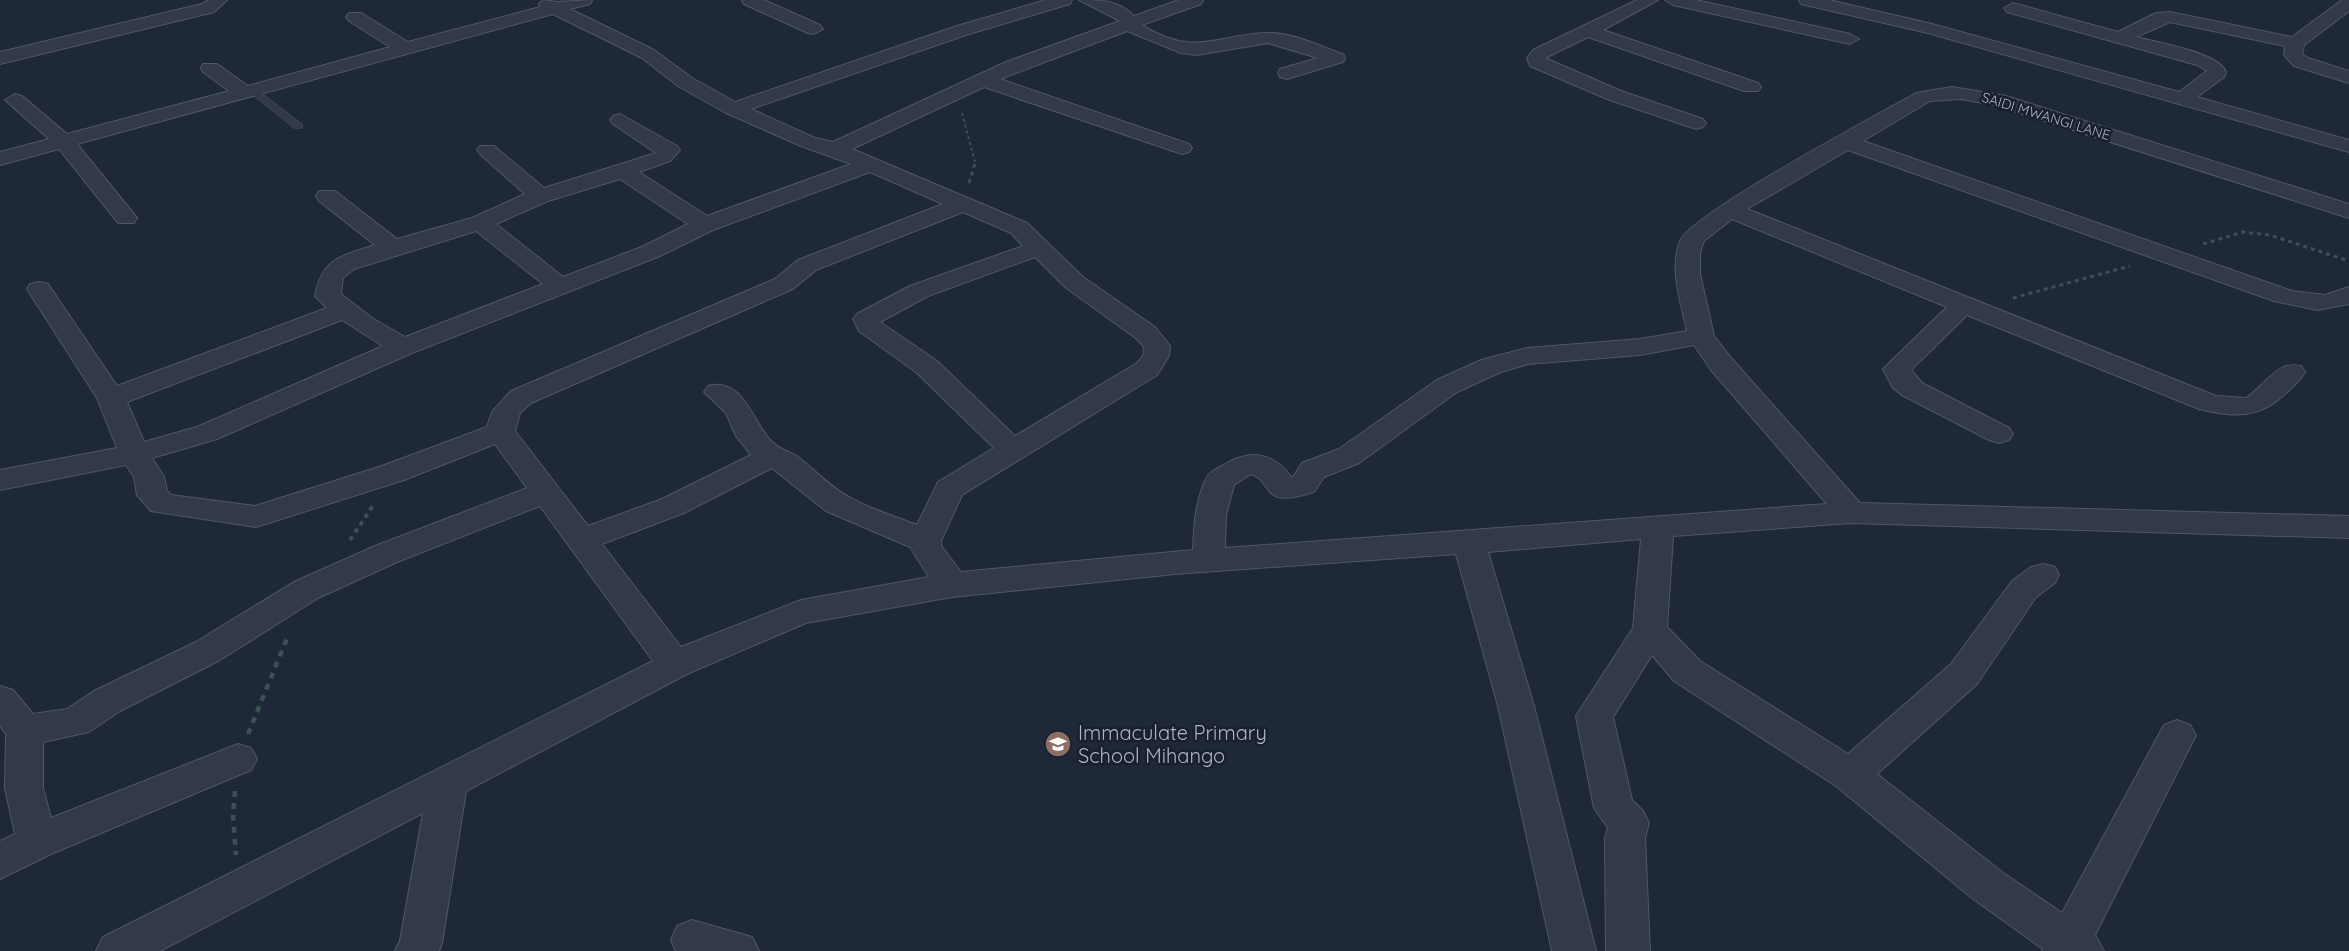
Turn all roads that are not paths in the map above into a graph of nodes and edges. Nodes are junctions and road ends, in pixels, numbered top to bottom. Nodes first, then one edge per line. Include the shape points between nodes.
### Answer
1 (219, 0) edge
2 (584, 0) edge
3 (750, 0) edge
4 (1064, 0) edge
5 (1087, 0) edge
6 (1195, 0) edge
7 (1650, 0) edge
8 (1673, 0) edge
9 (1807, 0) edge
10 (2343, 3) edge
11 (547, 4) edge
12 (2209, 7) dead end
13 (2013, 8) dead end
14 (355, 17) dead end
15 (1129, 23) junction
16 (814, 29) dead end
17 (1586, 30) junction
18 (2311, 33) junction
19 (2121, 37) junction
20 (1850, 39) dead end
21 (2295, 43) junction
22 (404, 48) junction
23 (0, 58) edge
24 (210, 68) dead end
25 (1287, 73) dead end
26 (2349, 77) edge
27 (984, 80) junction
28 (1750, 87) dead end
29 (248, 91) junction
30 (2182, 99) junction
31 (15, 100) dead end
32 (734, 109) junction
33 (620, 120) dead end
34 (1696, 123) dead end
35 (298, 126) dead end
36 (64, 142) junction
37 (1846, 142) junction
38 (2349, 146) edge
39 (1182, 148) dead end
40 (835, 149) junction
41 (487, 150) dead end
42 (0, 159) edge
43 (868, 165) junction
44 (622, 171) junction
45 (327, 196) dead end
46 (540, 196) junction
47 (963, 204) junction
48 (1729, 210) junction
49 (2349, 211) edge
50 (126, 218) dead end
51 (480, 223) junction
52 (705, 225) junction
53 (392, 248) junction
54 (1039, 248) junction
55 (560, 286) junction
56 (39, 289) dead end
57 (2349, 294) edge
58 (1964, 304) junction
59 (347, 309) junction
60 (1701, 336) junction
61 (403, 347) junction
62 (2291, 372) dead end
63 (718, 392) dead end
64 (111, 398) junction
65 (501, 432) junction
66 (1999, 434) dead end
67 (1013, 450) junction
68 (134, 454) junction
69 (770, 457) junction
70 (0, 480) edge
71 (546, 492) junction
72 (1852, 513) junction
73 (1658, 527) junction
74 (2349, 527) edge
75 (582, 540) junction
76 (925, 541) junction
77 (1469, 543) junction
78 (1209, 560) junction
79 (2043, 575) dead end
80 (951, 585) junction
81 (1650, 630) junction
82 (675, 665) junction
83 (0, 700) edge
84 (25, 730) junction
85 (2177, 735) dead end
86 (238, 759) road end
87 (1850, 775) junction
88 (448, 780) junction
89 (37, 843) junction
90 (0, 861) edge
91 (692, 940) dead end
92 (2071, 948) edge
93 (118, 951) edge
94 (417, 951) edge
95 (737, 951) edge
96 (1574, 951) edge
97 (1628, 951) edge

1 - 23 street via 189,14
2 - 11 street
3 - 16 street
4 - 32 street via 963,30
5 - 15 street via 1109,7
6 - 15 street
7 - 17 street
8 - 20 street via 1757,10
9 - 30 street via 1916,17
10 - 18 street
11 - 22 street via 456,36
11 - 32 street via 648,54 685,82
12 - 18 street
13 - 19 street
14 - 22 street
15 - 25 street via 1151,37 1189,50 1268,38 1336,58
15 - 27 street
17 - 28 street
17 - 34 street via 1539,54 1537,62 1614,95
18 - 21 street
19 - 21 street via 2170,16
19 - 30 street via 2216,68 2217,73
21 - 26 street via 2293,55 2301,62
22 - 29 street
24 - 29 street
27 - 39 street
27 - 40 street
29 - 35 lane
29 - 36 street
30 - 38 street
31 - 36 street
32 - 40 street via 808,142
33 - 44 street via 670,150 663,157
36 - 42 street
36 - 50 street
37 - 48 street, SAIDI MWANGI LANE
37 - 49 street, SAIDI MWANGI LANE via 1923,97 1961,92 1999,100
37 - 57 street via 2283,296 2314,304 2335,302
40 - 43 street
41 - 46 street
43 - 47 street
43 - 52 street
44 - 46 street
44 - 52 street
45 - 53 street
46 - 51 street
47 - 54 street via 1019,228
47 - 65 street via 807,265 784,284 520,397 509,405 502,418
48 - 58 street
48 - 60 street, SAIDI MWANGI LANE via 1693,238 1688,253 1688,274
51 - 53 street
51 - 55 street
52 - 55 street via 652,251
53 - 59 street via 345,264 331,276 328,296
54 - 67 street via 1074,282 1146,333 1157,346 1156,356 1147,369
54 - 67 street via 919,291 866,319 868,326 927,367
55 - 61 street
56 - 64 street
58 - 62 street via 2232,409 2253,407
58 - 66 street via 1897,369 1912,389
59 - 61 street
59 - 64 street
60 - 72 street
60 - 78 street via 1640,347 1527,356 1491,366 1447,386 1349,456 1314,470 1304,485 1283,488 1270,470 1242,465 1220,480 1210,514
61 - 68 street via 207,433
63 - 69 street via 738,409 750,436
64 - 68 street
65 - 68 street via 393,473 256,517 162,504 152,495 149,477
65 - 71 street
67 - 76 street via 949,489
68 - 70 street
69 - 75 street via 673,506
69 - 76 street via 785,462 837,504
71 - 75 street
71 - 84 street via 386,554 306,590 208,651 107,701 76,722
72 - 73 street
72 - 74 street
73 - 77 street
73 - 81 street
75 - 82 street
76 - 80 street via 926,549
77 - 78 street
77 - 96 street via 1516,706
78 - 80 street
79 - 87 street via 2024,589 1964,674
80 - 82 street via 801,612
81 - 87 street via 1687,671
81 - 97 street via 1594,716 1614,808 1629,823 1625,838
82 - 88 street
83 - 84 street
84 - 89 street via 24,788
85 - 92 street
86 - 89 street
87 - 92 street
88 - 93 street
88 - 94 street
89 - 90 street
91 - 95 street

